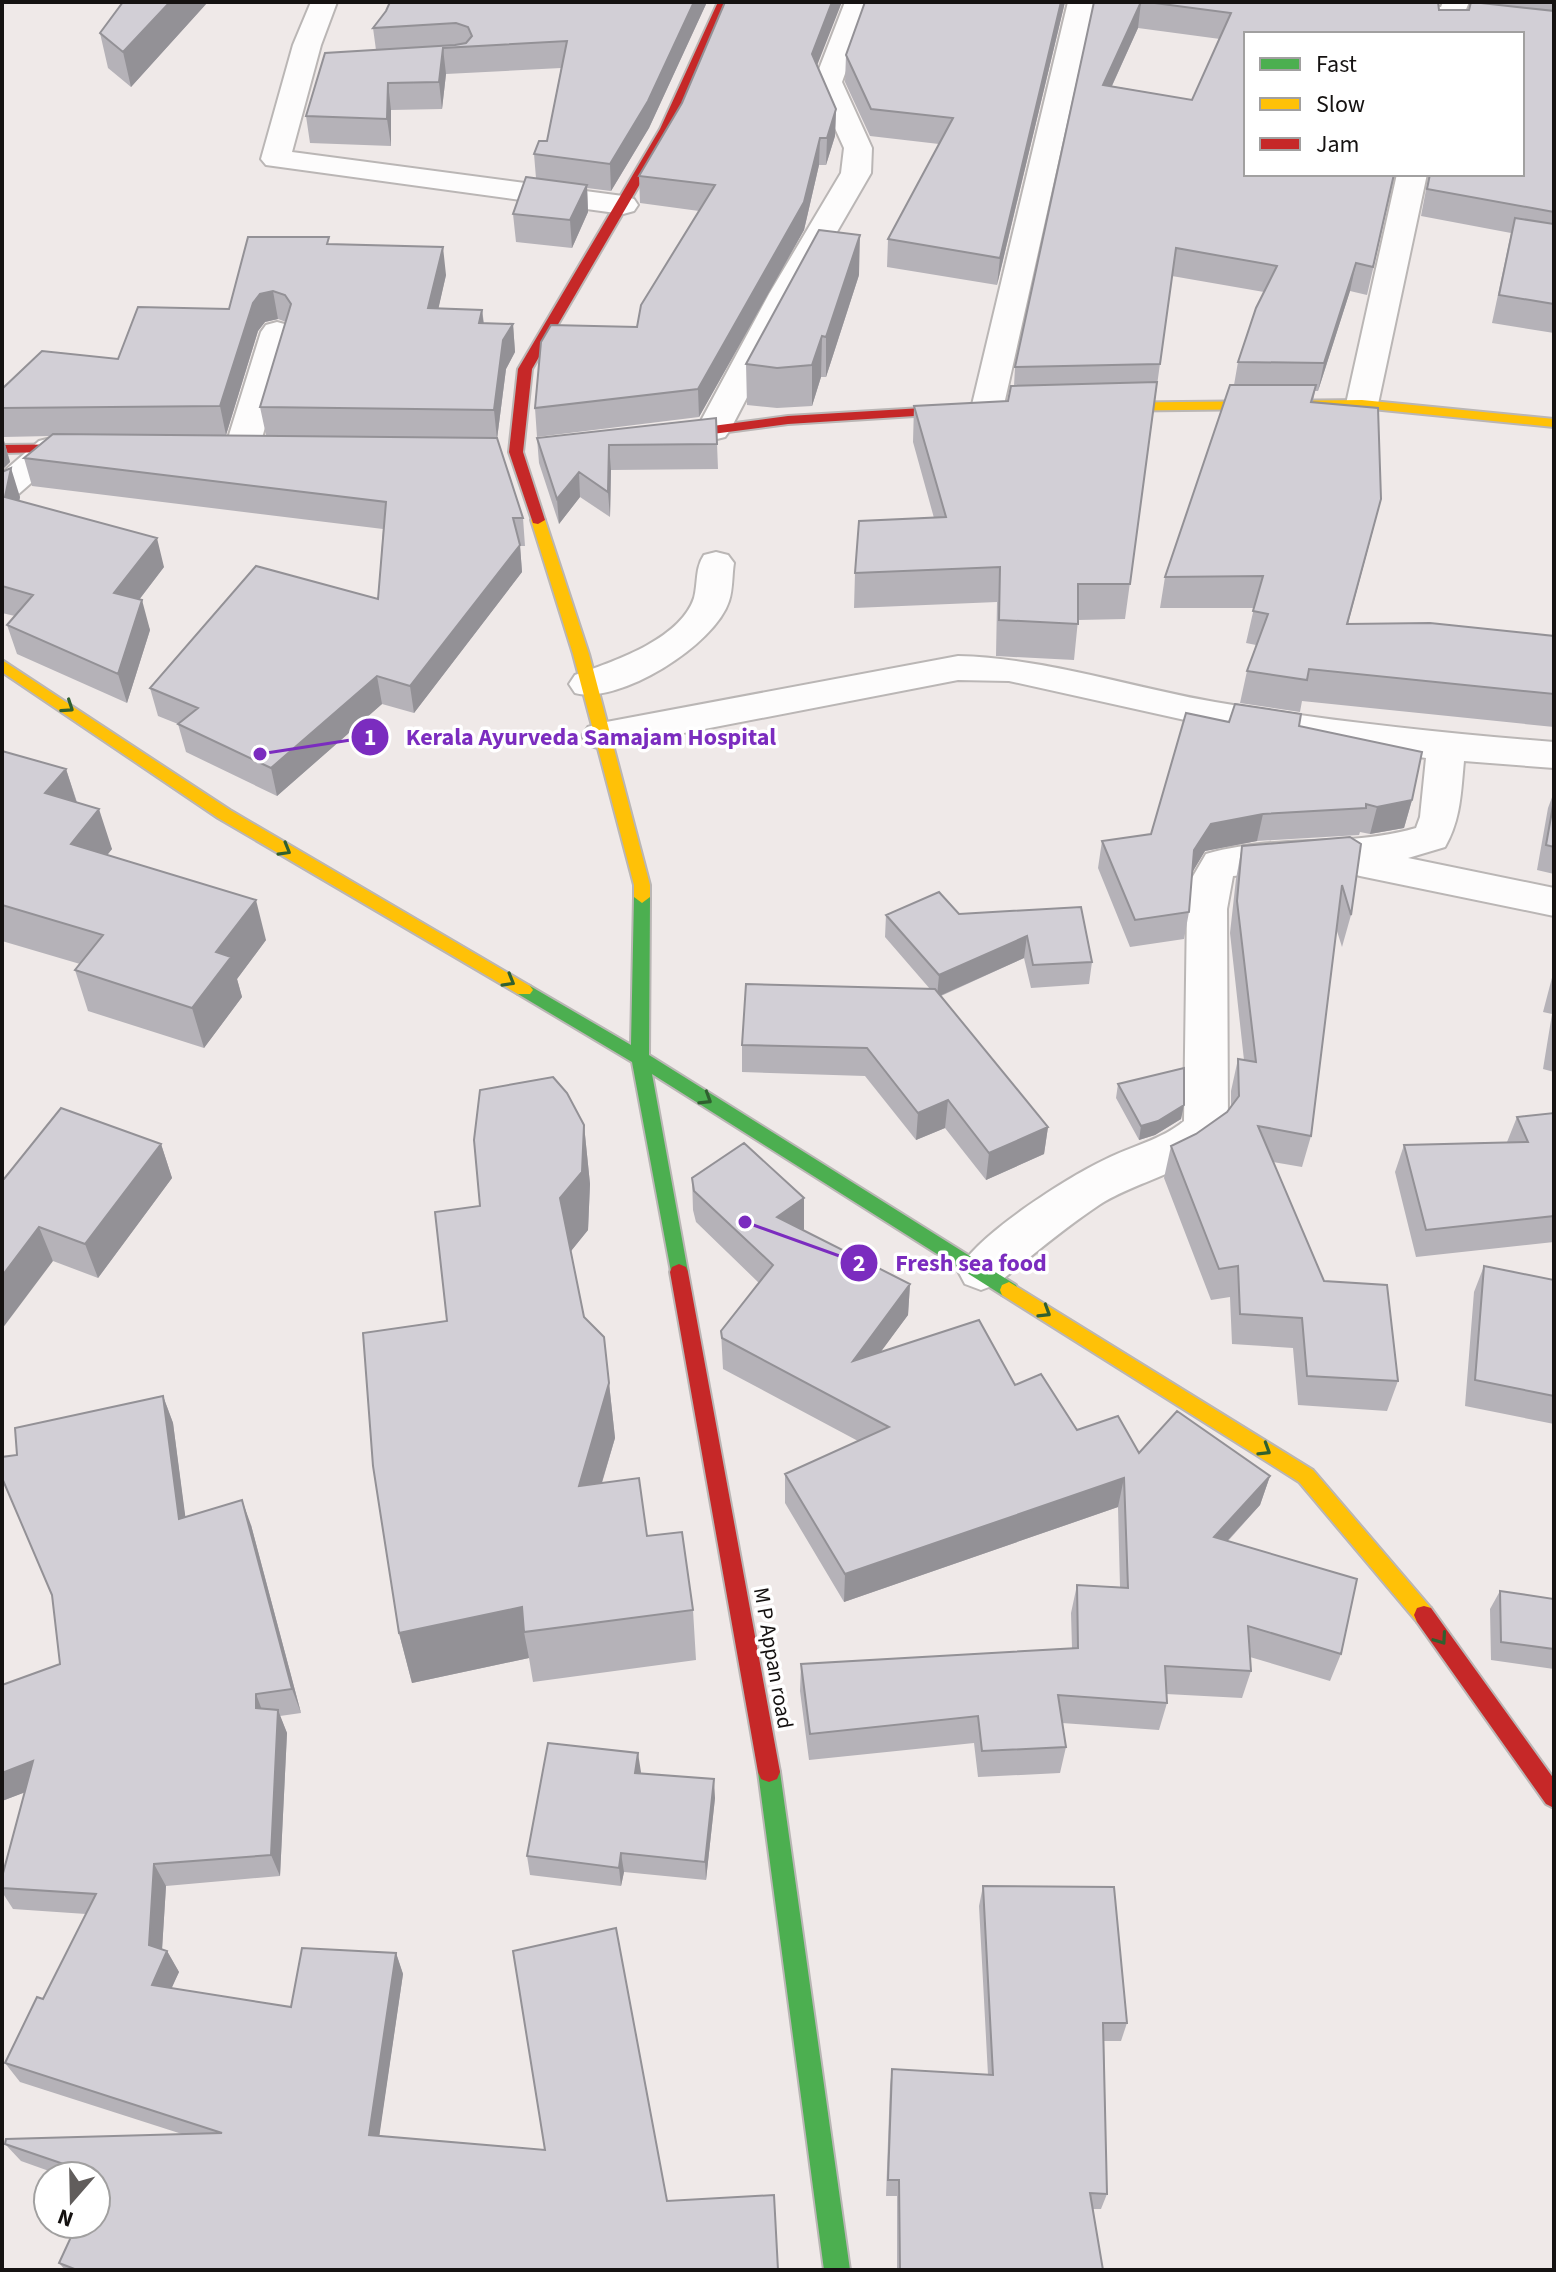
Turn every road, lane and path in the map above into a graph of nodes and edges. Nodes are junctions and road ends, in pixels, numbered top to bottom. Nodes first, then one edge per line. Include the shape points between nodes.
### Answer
1 (324, 2) edge
2 (723, 2) edge
3 (858, 2) edge
4 (1081, 2) edge
5 (1316, 2) edge
6 (1451, 17) edge
7 (1481, 19) edge
8 (331, 69) edge
9 (300, 70) junction
10 (1412, 176) edge
11 (623, 205) junction
12 (277, 332) dead end
13 (1362, 404) junction
14 (1075, 407) edge
15 (994, 408) joint
16 (1554, 423) edge
17 (713, 430) junction
18 (640, 439) edge
19 (51, 448) junction
20 (109, 448) edge
21 (242, 448) edge
22 (2, 449) edge
23 (2, 491) edge
24 (716, 563) dead end
25 (2, 665) edge
26 (588, 684) junction
27 (601, 736) junction
28 (1446, 746) junction
29 (1554, 755) edge
30 (1317, 853) junction
31 (1554, 902) edge
32 (640, 1058) junction
33 (981, 1271) junction
34 (1554, 1797) edge
35 (837, 2270) edge

1 - 9 street
2 - 11 street via 666,129
3 - 17 street via 828,82 858,148 856,173
4 - 15 street
5 - 6 street
6 - 7 street
8 - 9 street
9 - 11 street via 276,159
10 - 13 street
11 - 26 street, M P Appan road via 525,369 516,451
12 - 21 street
13 - 14 street
13 - 16 street
15 - 17 street via 788,420
17 - 18 street
19 - 20 street
19 - 22 street
19 - 23 street
24 - 26 street via 711,602 681,639 646,663
25 -> 32 street via 224,814
26 - 27 street, M P Appan road
27 - 28 street via 958,668 1009,669 1212,714 1387,742
27 - 32 street, M P Appan road via 642,885
28 - 29 street
28 - 30 street via 1440,817 1431,837 1405,847
30 - 31 street
30 - 33 street via 1220,864 1212,878 1207,909 1206,1128 1181,1150 1123,1170 1054,1213
32 -> 33 street
32 - 35 street, M P Appan road via 767,1761
33 -> 34 street via 1306,1476 1425,1616

